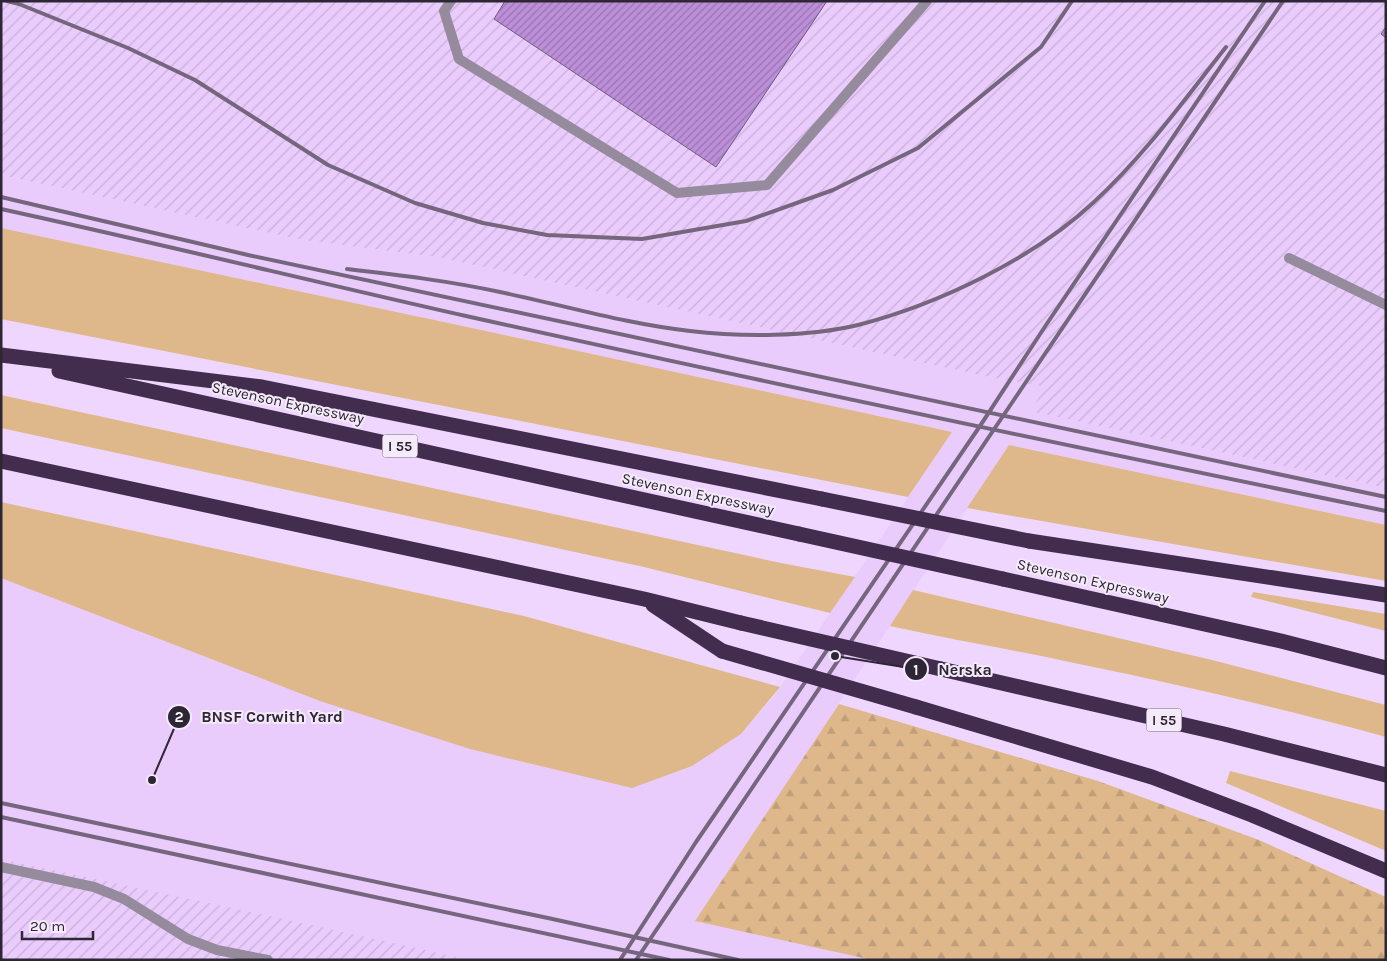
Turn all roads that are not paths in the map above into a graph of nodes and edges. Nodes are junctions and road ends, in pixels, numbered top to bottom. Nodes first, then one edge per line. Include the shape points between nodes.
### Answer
1 (451, 1) edge
2 (927, 1) edge
3 (1289, 258) dead end
4 (1386, 305) edge
5 (1, 356) edge
6 (1, 461) edge
7 (1386, 595) edge
8 (644, 599) junction
9 (1386, 668) edge
10 (1386, 775) edge
11 (1, 867) edge
12 (1386, 871) edge
13 (268, 960) edge

1 - 2 lane via 444,11 459,59 677,193 767,185
3 - 4 lane
5 - 7 highway, bridge via 262,387 1029,541
5 - 9 highway, Stevenson Expressway / I 55, bridge via 1281,641
6 - 8 highway, I 55
8 - 10 highway, I 55, bridge via 1224,734
8 - 12 highway, bridge via 722,651 1152,777
11 - 13 lane via 94,887 124,899 188,939 216,950

